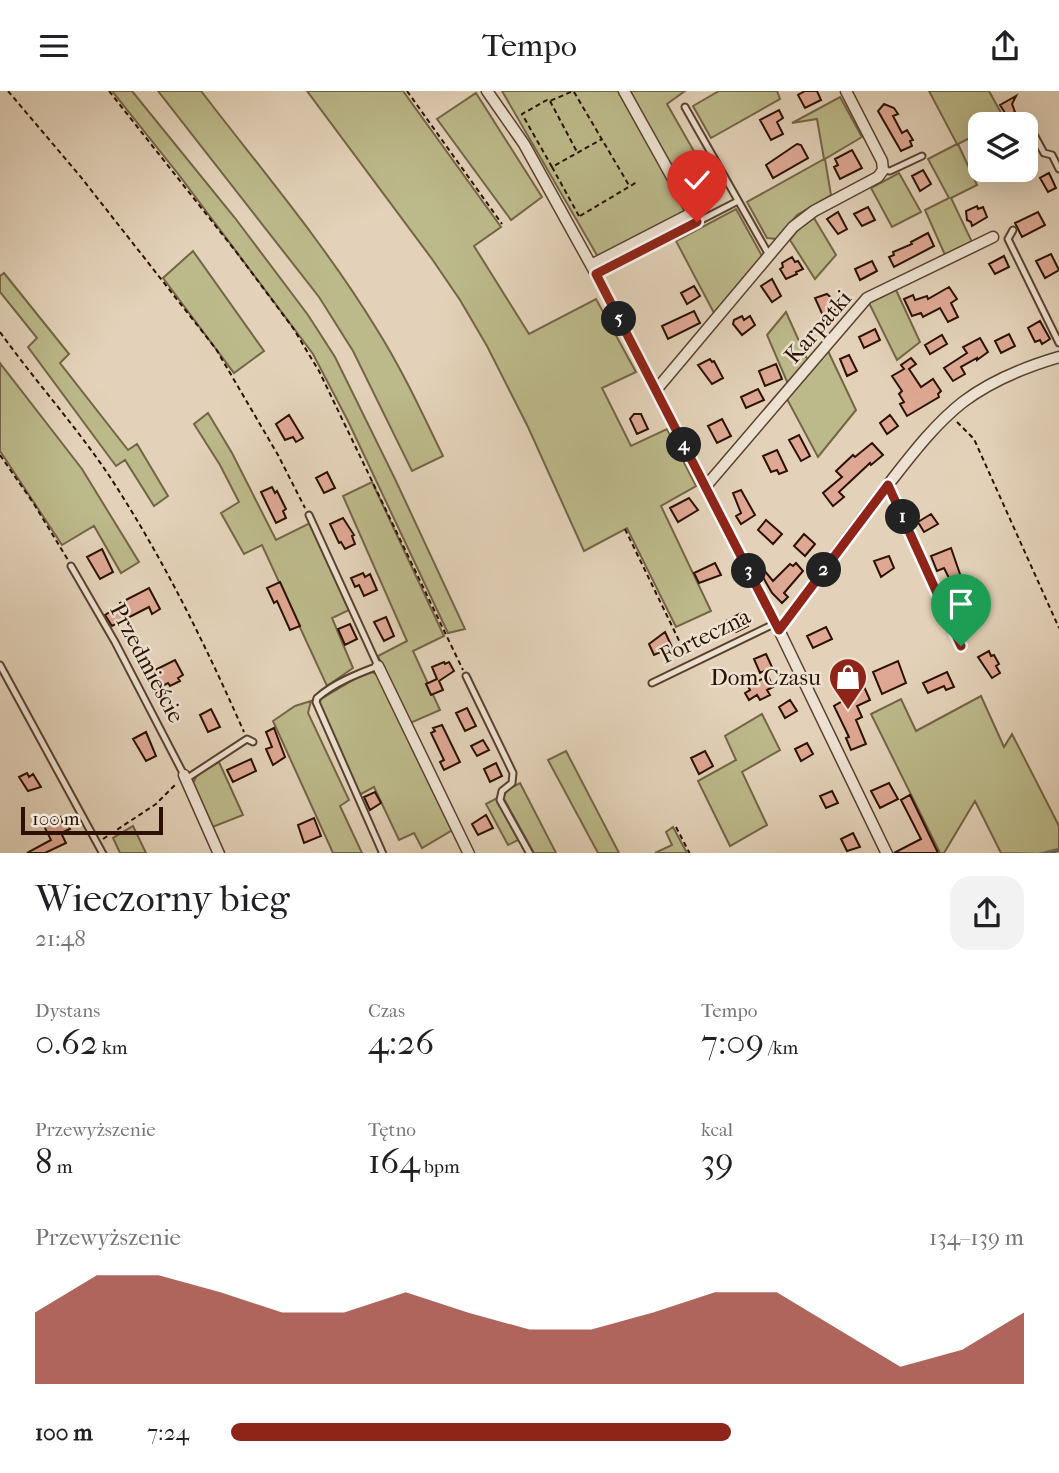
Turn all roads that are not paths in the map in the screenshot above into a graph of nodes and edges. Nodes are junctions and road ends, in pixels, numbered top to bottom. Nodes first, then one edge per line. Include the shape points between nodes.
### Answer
1 (487, 91) edge
2 (624, 91) edge
3 (846, 91) edge
4 (685, 107) dead end
5 (1038, 142) edge
6 (922, 156) dead end
7 (1059, 169) edge
8 (883, 170) junction
9 (738, 201) junction
10 (694, 217) junction
11 (1013, 230) dead end
12 (993, 237) dead end
13 (769, 255) junction
14 (594, 269) junction
15 (1059, 343) edge
16 (1059, 357) edge
17 (656, 390) junction
18 (888, 485) junction
19 (706, 486) junction
20 (309, 515) road end
21 (71, 566) road end
22 (777, 627) junction
23 (961, 646) dead end
24 (0, 664) edge
25 (378, 666) junction
26 (466, 676) road end
27 (652, 683) dead end
28 (250, 741) road end
29 (185, 777) junction
30 (103, 853) edge
31 (219, 853) edge
32 (383, 853) edge
33 (470, 853) edge
34 (530, 853) edge
35 (887, 853) edge

1 - 14 street via 524,144
2 - 10 street
3 - 8 street
4 - 9 lane
5 - 7 lane
6 - 8 lane
8 - 13 street via 802,218
9 - 10 lane
9 - 13 lane
10 - 14 street
11 - 15 lane via 1008,239
12 - 19 street, Karpatki via 867,299
13 - 17 street
14 - 17 street
16 - 18 street, Forteczna via 1000,379 948,414
17 - 19 street
18 - 22 street, Forteczna
18 - 23 lane
19 - 22 street
20 - 25 lane
21 - 29 lane, Przedmieście
22 - 27 lane, Forteczna
22 - 35 street
24 - 30 lane
25 - 32 lane via 356,674 316,702
25 - 33 street
26 - 34 lane via 513,773 500,800
28 - 29 lane
29 - 31 street, Przedmieście

